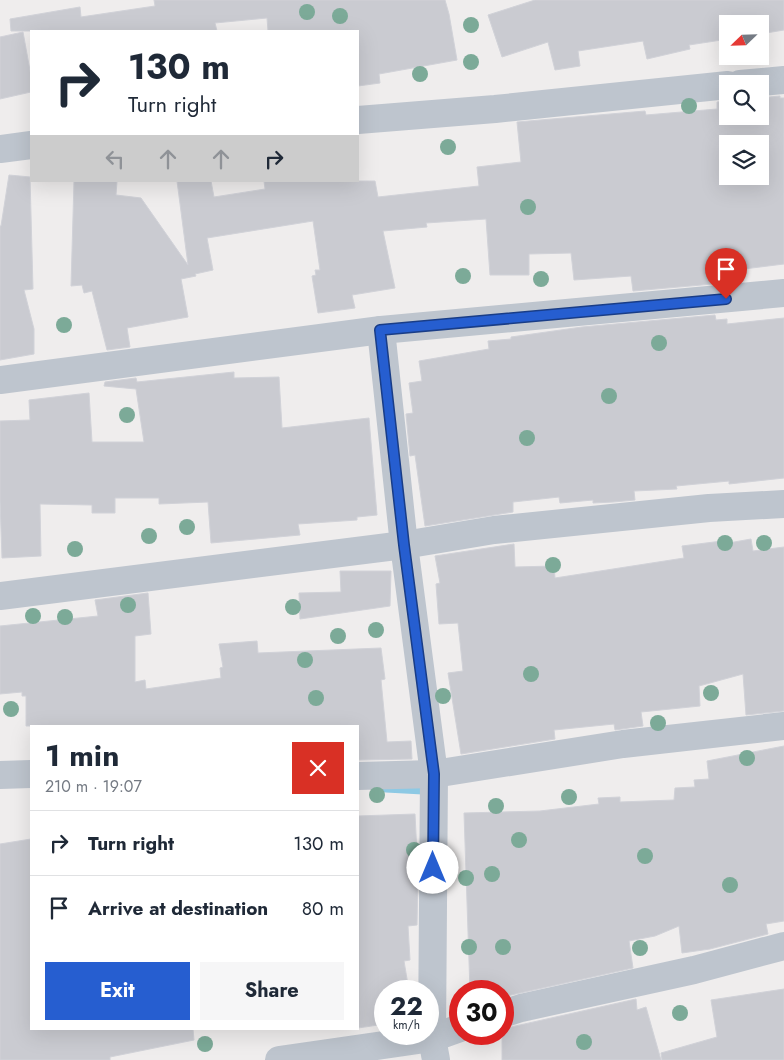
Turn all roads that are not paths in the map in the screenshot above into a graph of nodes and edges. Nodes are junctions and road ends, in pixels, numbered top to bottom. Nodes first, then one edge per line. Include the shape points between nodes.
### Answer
1 (784, 80) edge
2 (769, 81) edge
3 (719, 86) edge
4 (359, 120) edge
5 (30, 145) edge
6 (0, 149) edge
7 (784, 294) edge
8 (380, 330) junction
9 (0, 380) edge
10 (784, 504) edge
11 (404, 545) junction
12 (0, 596) edge
13 (784, 726) edge
14 (30, 774) edge
15 (434, 774) junction
16 (0, 775) edge
17 (359, 776) edge
18 (784, 946) edge
19 (514, 1010) edge
20 (449, 1037) edge
21 (434, 1049) edge
22 (279, 1060) edge

1 - 2 street
3 - 4 street
5 - 6 street
7 - 8 street
8 - 9 street
8 - 11 street
10 - 11 street via 709,508 513,528
11 - 12 street
11 - 15 street
13 - 15 street via 623,744
14 - 16 street
15 - 17 street
15 - 21 street
18 - 19 street via 694,970
20 - 21 street
21 - 22 street

